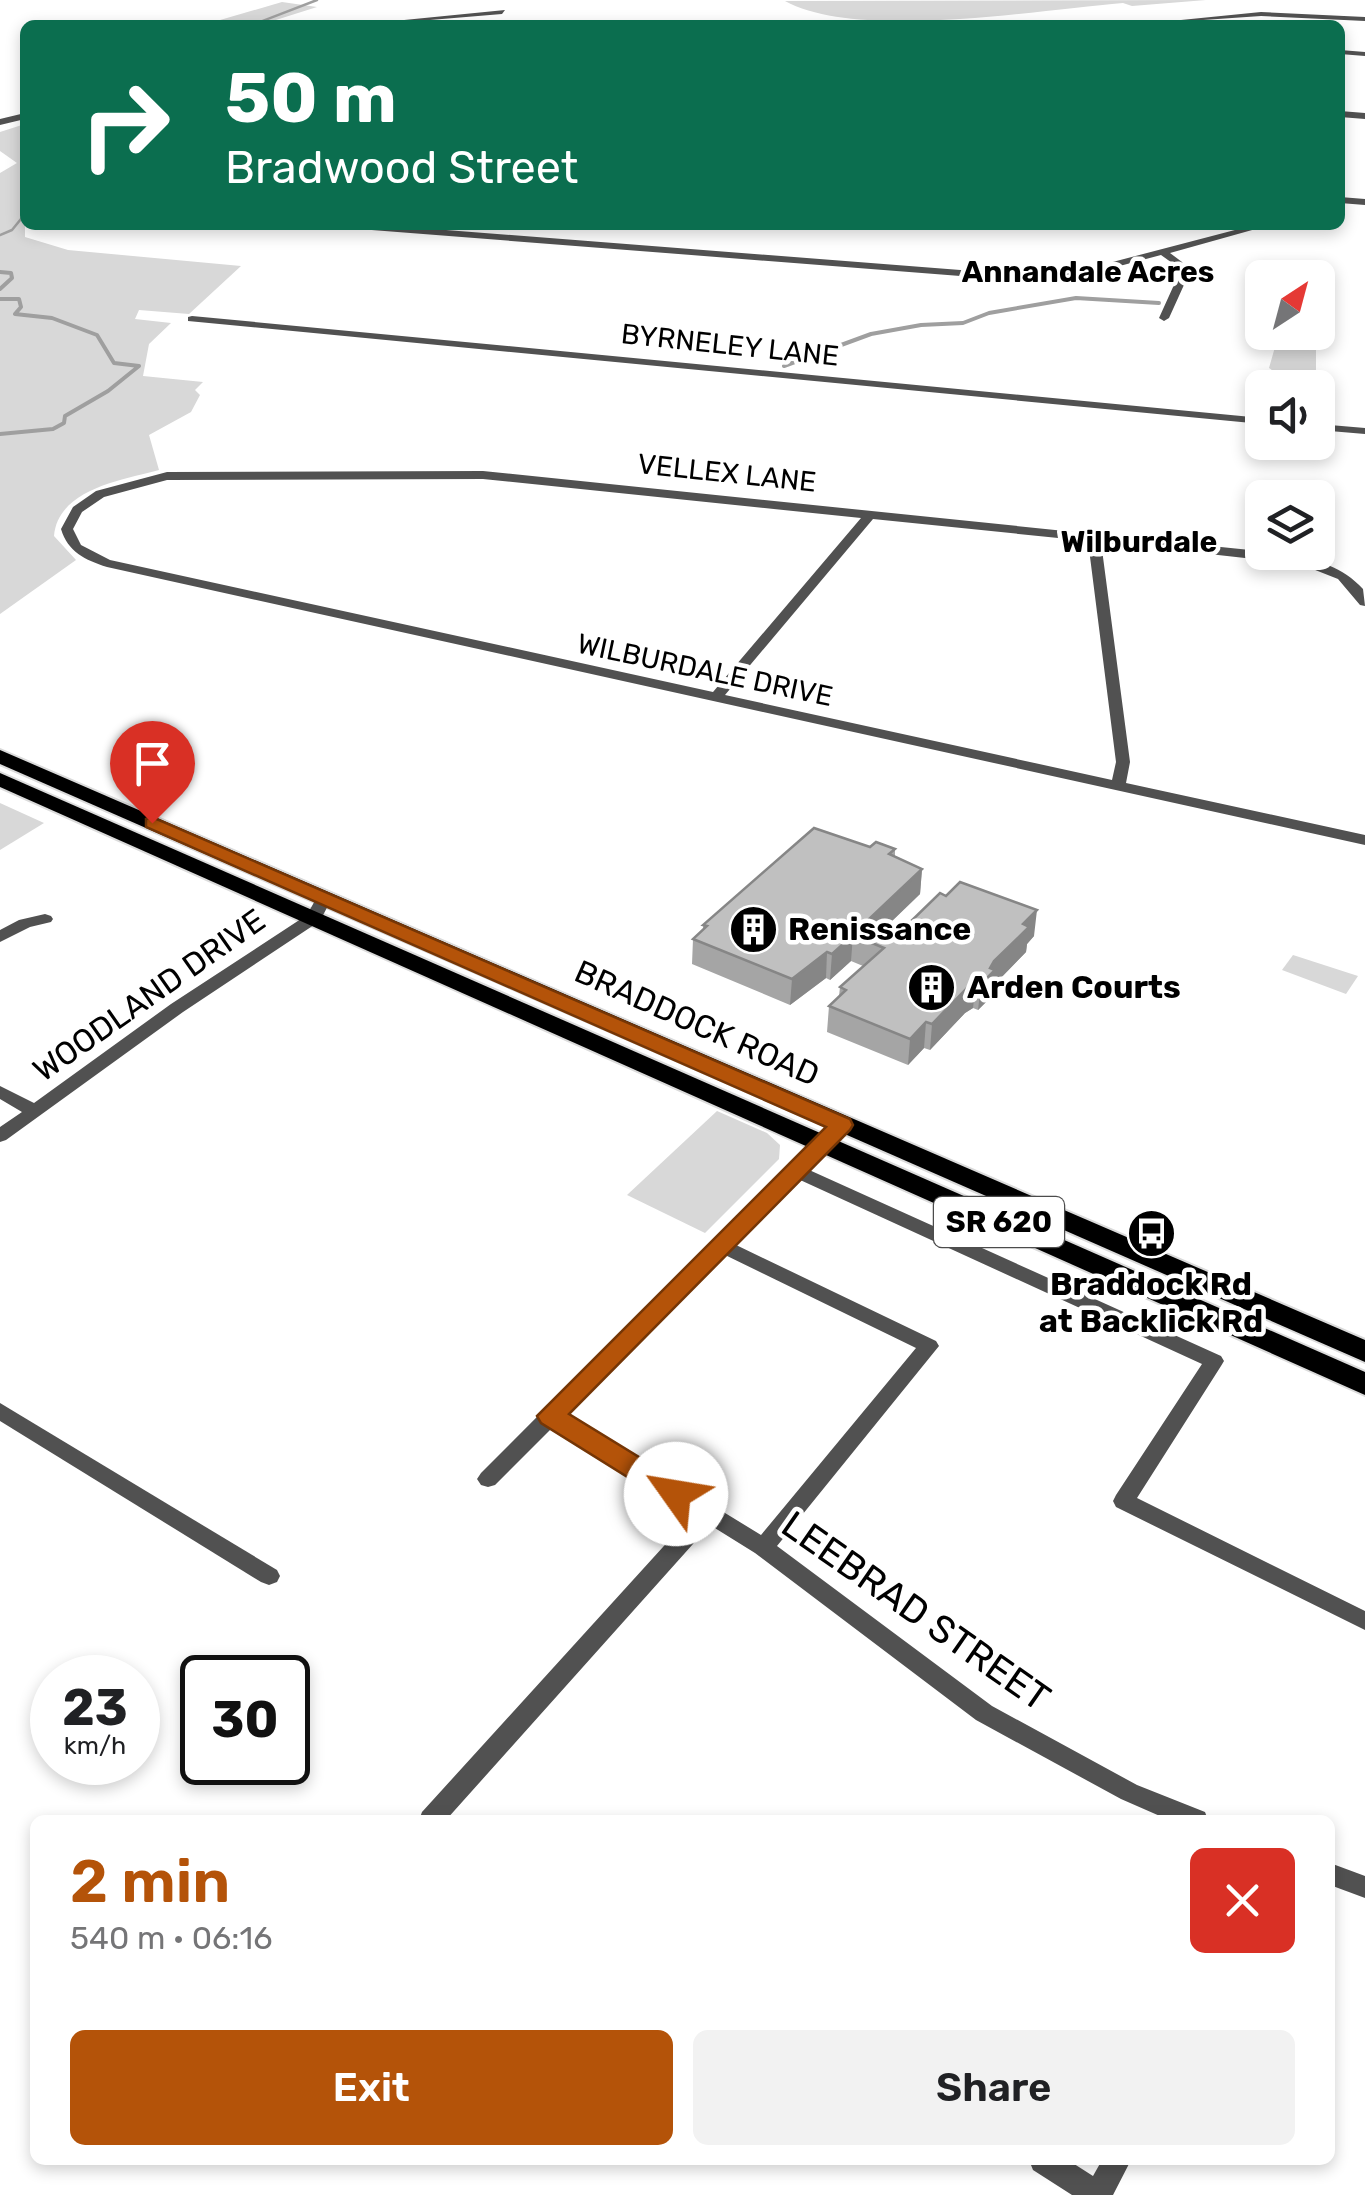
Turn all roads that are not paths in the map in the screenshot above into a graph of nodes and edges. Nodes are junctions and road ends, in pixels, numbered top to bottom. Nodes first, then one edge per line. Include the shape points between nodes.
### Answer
1 (469, 10) junction
2 (502, 12) dead end
3 (1365, 19) edge
4 (406, 20) edge
5 (475, 20) edge
6 (1192, 20) edge
7 (408, 230) edge
8 (1246, 230) edge
9 (1163, 252) junction
10 (1164, 318) dead end
11 (192, 319) dead end
12 (1245, 420) edge
13 (1335, 428) edge
14 (1365, 431) edge
15 (74, 513) joint
16 (871, 514) junction
17 (1094, 537) junction
18 (1365, 602) edge
19 (716, 697) junction
20 (0, 756) edge
21 (0, 779) edge
22 (1118, 786) junction
23 (1365, 840) edge
24 (319, 908) junction
25 (45, 919) dead end
26 (0, 937) edge
27 (0, 1092) edge
28 (34, 1111) junction
29 (832, 1134) junction
30 (0, 1136) edge
31 (793, 1170) junction
32 (720, 1245) junction
33 (1365, 1352) edge
34 (1365, 1384) edge
35 (0, 1411) edge
36 (550, 1416) junction
37 (488, 1479) dead end
38 (708, 1513) junction
39 (762, 1547) junction
40 (269, 1576) dead end
41 (1365, 1621) edge
42 (436, 1815) edge
43 (1184, 1815) edge
44 (1335, 1876) edge
45 (1365, 1887) edge
46 (1051, 2165) edge
47 (1114, 2165) edge
48 (1098, 2195) edge

1 - 2 street
1 - 4 street
1 - 5 street
3 - 6 street via 1261,14
7 - 9 street via 1004,278 1082,273
8 - 9 street
9 - 10 street via 1183,276
11 - 12 street, BYRNELEY LANE
13 - 14 street
15 - 16 street, VELLEX LANE via 100,494 148,479 327,475 539,479
15 - 19 street, WILBURDALE DRIVE via 68,529 74,545 107,563
16 - 17 street, VELLEX LANE
16 - 19 street
17 - 18 street, VELLEX LANE via 1309,562 1348,579
17 - 22 street via 1124,762
19 - 22 street, WILBURDALE DRIVE
20 - 24 main road, BRADDOCK ROAD / SR 620
21 - 24 main road, BRADDOCK ROAD / SR 620
22 - 23 street, WILBURDALE DRIVE
24 - 28 street, WOODLAND DRIVE
24 - 29 main road, BRADDOCK ROAD / SR 620
25 - 26 street
27 - 28 street
28 - 30 street, WOODLAND DRIVE
29 - 31 street
29 - 33 main road, BRADDOCK ROAD / SR 620
29 - 34 main road, BRADDOCK ROAD / SR 620
31 - 32 street
31 - 41 street via 1214,1361 1124,1501
32 - 36 street
32 - 39 street via 929,1346
35 - 40 street
36 - 37 street
36 - 38 street, LEEBRAD STREET
38 - 39 street, LEEBRAD STREET
38 - 42 street
39 - 43 street, LEEBRAD STREET via 984,1713
44 - 45 street
46 - 48 street
47 - 48 street

